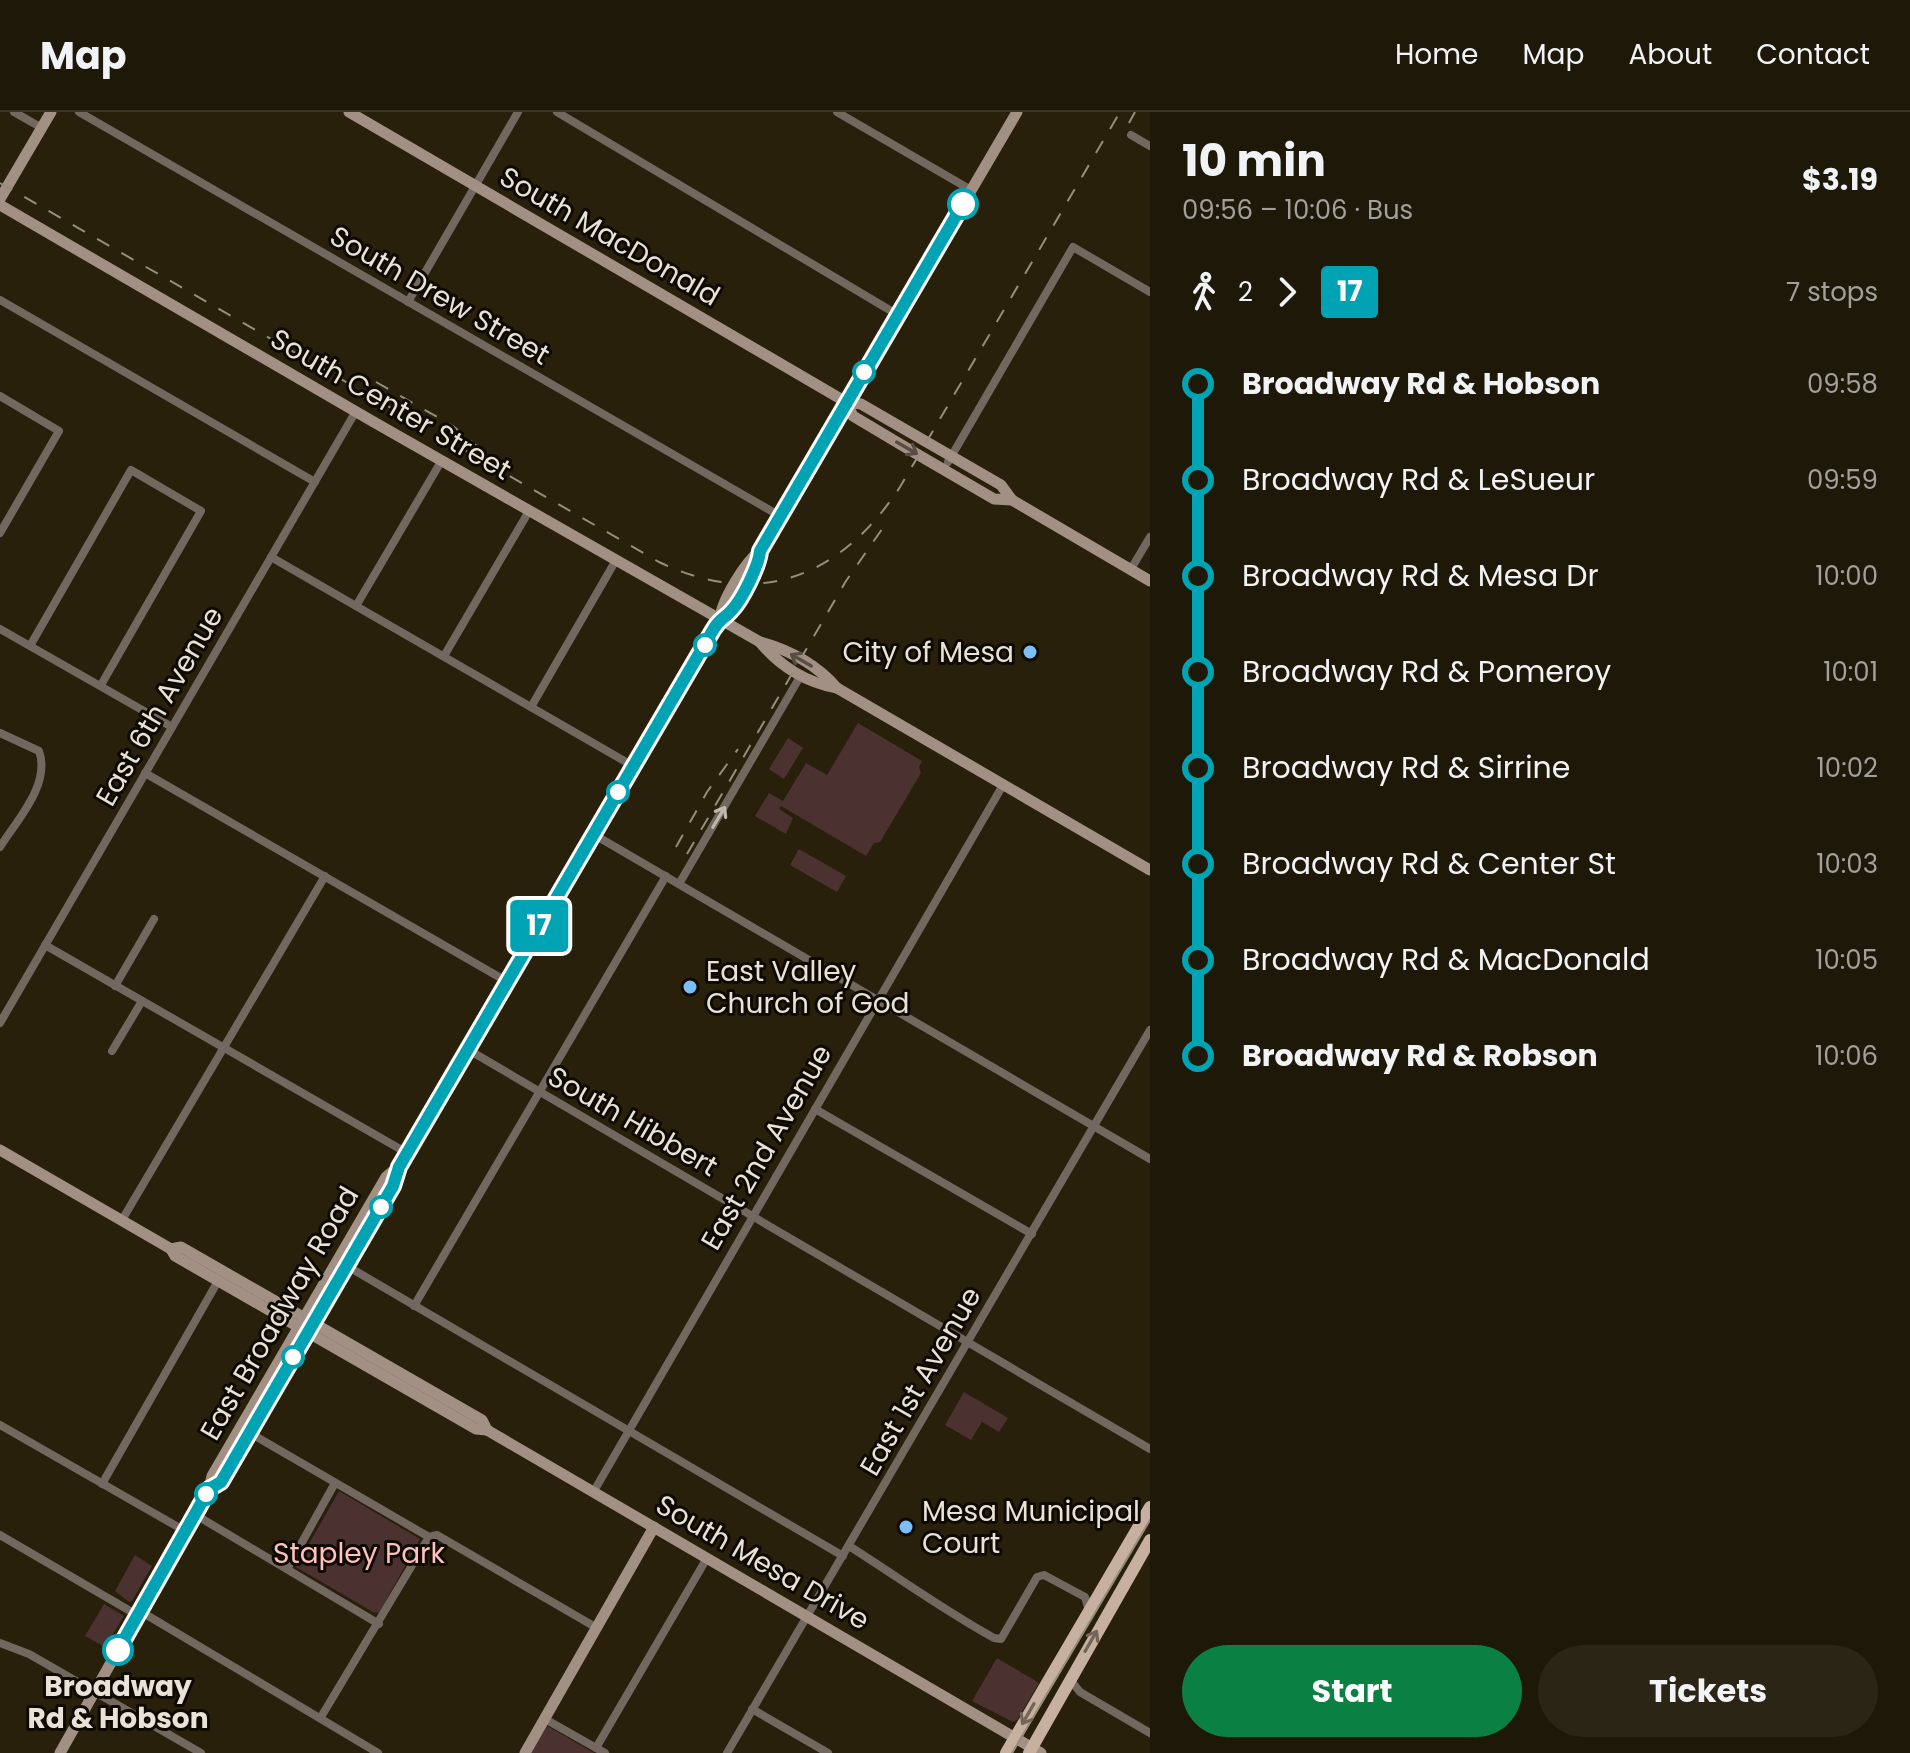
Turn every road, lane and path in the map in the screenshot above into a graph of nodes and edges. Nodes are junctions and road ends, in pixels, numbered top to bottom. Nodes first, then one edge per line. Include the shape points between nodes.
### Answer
1 (14, 112) edge
2 (51, 112) edge
3 (79, 112) edge
4 (349, 112) edge
5 (518, 112) edge
6 (557, 112) edge
7 (837, 112) edge
8 (1017, 112) edge
9 (42, 128) junction
10 (1131, 135) dead end
11 (1150, 146) edge
12 (475, 186) junction
13 (971, 190) junction
14 (0, 202) edge
15 (1150, 292) edge
16 (0, 300) edge
17 (408, 302) junction
18 (898, 315) junction
19 (0, 396) edge
20 (846, 402) junction
21 (356, 411) junction
22 (949, 459) junction
23 (442, 460) junction
24 (315, 482) junction
25 (1012, 500) junction
26 (529, 511) junction
27 (780, 516) junction
28 (0, 533) edge
29 (1150, 537) edge
30 (271, 557) junction
31 (616, 560) junction
32 (1131, 569) junction
33 (1150, 581) edge
34 (356, 606) junction
35 (720, 618) junction
36 (0, 629) edge
37 (760, 642) junction
38 (30, 646) junction
39 (444, 656) junction
40 (801, 675) junction
41 (101, 685) junction
42 (837, 688) junction
43 (531, 707) junction
44 (172, 727) junction
45 (0, 733) edge
46 (633, 766) junction
47 (145, 773) junction
48 (1003, 785) junction
49 (593, 834) junction
50 (0, 847) edge
51 (1150, 870) edge
52 (325, 876) junction
53 (666, 876) junction
54 (679, 884) junction
55 (154, 919) dead end
56 (45, 945) junction
57 (506, 981) junction
58 (115, 986) junction
59 (142, 1001) junction
60 (878, 1001) junction
61 (0, 1023) edge
62 (1150, 1030) edge
63 (223, 1048) junction
64 (467, 1049) junction
65 (112, 1051) dead end
66 (540, 1092) junction
67 (815, 1109) junction
68 (1094, 1126) junction
69 (0, 1150) edge
70 (407, 1153) junction
71 (1150, 1159) edge
72 (399, 1167) junction
73 (753, 1216) junction
74 (122, 1220) junction
75 (1032, 1234) junction
76 (171, 1249) junction
77 (347, 1266) junction
78 (218, 1281) junction
79 (414, 1306) junction
80 (306, 1325) junction
81 (968, 1343) junction
82 (0, 1425) edge
83 (629, 1431) junction
84 (250, 1433) junction
85 (1150, 1449) edge
86 (335, 1483) junction
87 (102, 1484) junction
88 (209, 1489) junction
89 (594, 1491) junction
90 (1150, 1507) edge
91 (194, 1514) junction
92 (654, 1527) junction
93 (185, 1531) junction
94 (0, 1535) edge
95 (429, 1537) junction
96 (1150, 1540) edge
97 (849, 1546) junction
98 (843, 1556) junction
99 (707, 1558) junction
100 (287, 1569) junction
101 (1100, 1593) junction
102 (1085, 1597) junction
103 (138, 1613) junction
104 (1088, 1614) junction
105 (807, 1616) junction
106 (379, 1624) junction
107 (597, 1628) junction
108 (0, 1643) edge
109 (1073, 1672) junction
110 (95, 1692) junction
111 (1080, 1692) junction
112 (752, 1709) junction
113 (1052, 1713) junction
114 (321, 1717) junction
115 (545, 1719) junction
116 (1150, 1733) edge
117 (1015, 1737) junction
118 (600, 1750) edge
119 (1034, 1751) edge
120 (60, 1753) edge
121 (201, 1753) edge
122 (378, 1753) edge
123 (525, 1753) edge
124 (727, 1753) edge
125 (828, 1753) edge
126 (1006, 1753) edge

1 - 9 street
2 - 9 main road
3 - 17 street, South Drew Street
4 - 12 main road, South MacDonald
5 - 12 street
6 - 18 street
7 - 13 street
8 - 13 main road, East Broadway Road
9 - 14 main road
10 - 11 street
12 - 17 street
12 - 20 main road, South MacDonald
13 - 18 main road, East Broadway Road
14 - 21 main road, South Center Street
15 - 22 street via 1073,247
16 - 24 street
17 - 27 street, South Drew Street
18 - 20 main road, East Broadway Road
19 - 28 street via 59,431
20 - 22 main road, South MacDonald via 861,404
20 -> 25 main road, South MacDonald via 853,416 910,450 994,499
20 - 27 main road, East Broadway Road
21 - 23 main road, South Center Street
21 - 24 street, East 6th Avenue
22 - 25 main road, South MacDonald via 1001,485
23 - 26 main road, South Center Street
23 - 34 street
24 - 30 street, East 6th Avenue
25 - 32 main road, South MacDonald
26 - 31 main road, South Center Street
26 - 39 street
27 - 35 main road, East Broadway Road via 731,612
29 - 32 street
30 - 34 street
30 - 44 street, East 6th Avenue
31 - 35 main road, South Center Street
31 - 43 street
32 - 33 main road, South MacDonald
34 - 39 street
35 - 37 main road, South Center Street
35 - 46 main road, East Broadway Road
36 - 38 street
37 - 40 main road, South Center Street via 773,659
42 -> 37 main road, South Center Street via 811,665
38 - 41 street
38 - 41 street via 131,470 201,511
39 - 43 street
40 - 42 main road, South Center Street
54 -> 40 street
41 - 44 street
42 - 48 main road, South Center Street
43 - 46 street
44 - 47 street, East 6th Avenue
45 - 50 street via 39,751 43,763 39,784
46 - 49 main road, East Broadway Road
47 - 52 street
47 - 56 street, East 6th Avenue
48 - 51 main road, South Center Street
48 - 60 street, East 2nd Avenue
49 - 53 street
49 - 57 main road, East Broadway Road
52 - 57 street
52 - 63 street
53 - 54 street
53 - 66 street
54 - 60 street
55 - 58 street
56 - 58 street
56 - 61 street, East 6th Avenue
57 - 64 main road, East Broadway Road
58 - 59 street
59 - 63 street
59 - 65 street
60 - 67 street, East 2nd Avenue
60 - 68 street
62 - 68 street, East 1st Avenue
63 - 70 street
63 - 74 street
64 - 66 street, South Hibbert
64 - 70 main road, East Broadway Road
66 - 73 street, South Hibbert
66 - 79 street
67 - 73 street, East 2nd Avenue
67 - 75 street
68 - 71 street
68 - 75 street, East 1st Avenue
69 - 74 main road, South Mesa Drive
70 - 72 main road, East Broadway Road
72 - 77 main road, East Broadway Road
72 - 80 main road, East Broadway Road via 386,1177
73 - 81 street, South Hibbert
73 - 83 street, East 2nd Avenue
74 - 76 main road, South Mesa Drive
75 - 81 street, East 1st Avenue
76 - 78 main road, South Mesa Drive
76 - 80 main road, South Mesa Drive via 181,1247
77 - 79 street
77 - 80 main road, East Broadway Road
78 - 80 main road, South Mesa Drive
78 - 87 street
79 - 83 street
80 - 84 main road, East Broadway Road
80 - 88 main road, East Broadway Road via 212,1476
80 - 89 main road, South Mesa Drive via 476,1429 487,1430
81 - 85 street, South Hibbert
81 - 97 street, East 1st Avenue
82 - 87 street
83 - 89 street, East 2nd Avenue
83 - 98 street
84 - 86 street
84 - 88 main road, East Broadway Road via 221,1482
86 - 95 street
86 - 100 street
87 - 93 street
88 - 91 main road, East Broadway Road
89 - 92 main road, South Mesa Drive
90 - 101 main road
91 - 93 main road, East Broadway Road
91 - 100 street
92 - 99 main road, South Mesa Drive
92 - 107 main road
93 - 103 main road, East Broadway Road
94 - 103 street
95 - 106 street
95 - 107 street via 437,1535
109 -> 96 main road
97 - 98 street, East 1st Avenue
97 - 102 street via 994,1638 1001,1639 1037,1577 1044,1575
98 - 105 street, East 1st Avenue
99 - 105 main road, South Mesa Drive
99 - 118 street
100 - 106 street
101 - 102 street
101 - 104 main road
102 - 104 street
103 - 110 main road, East Broadway Road
103 - 114 street
104 -> 117 main road
105 - 112 street, East 1st Avenue
105 - 117 main road, South Mesa Drive
106 - 114 street
107 - 115 main road
108 - 110 street
109 - 111 street via 1072,1682
109 - 113 main road
110 - 120 main road, East Broadway Road
110 - 121 street
111 - 113 street via 1065,1695
111 - 116 street
112 - 124 street, East 1st Avenue
112 - 125 street
113 - 119 main road
114 - 122 street
115 - 118 street
115 - 123 main road
117 - 119 main road, South Mesa Drive
117 - 126 main road

